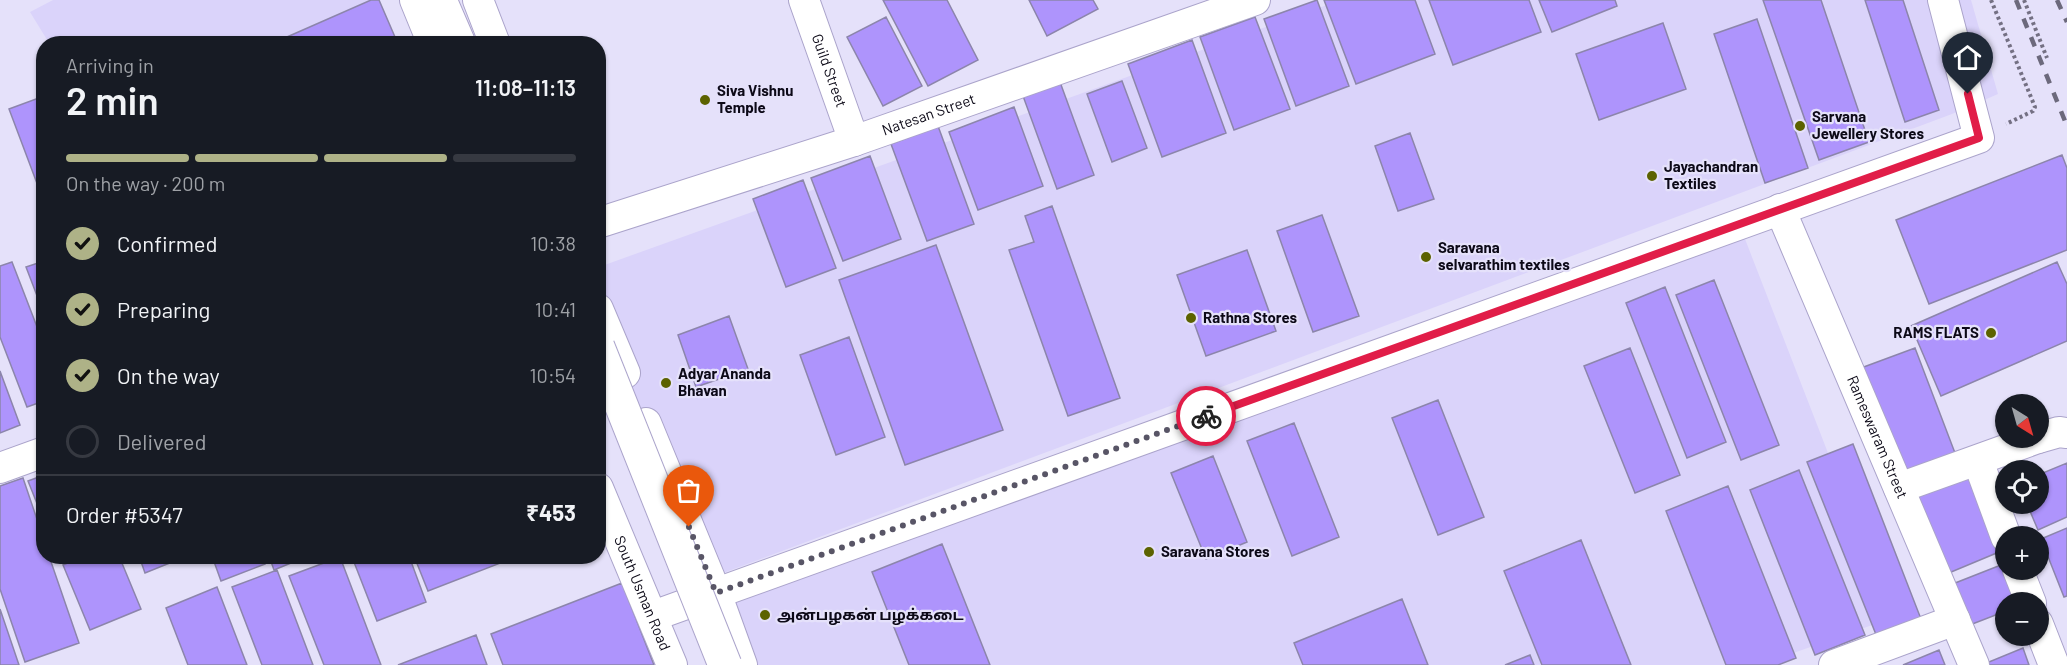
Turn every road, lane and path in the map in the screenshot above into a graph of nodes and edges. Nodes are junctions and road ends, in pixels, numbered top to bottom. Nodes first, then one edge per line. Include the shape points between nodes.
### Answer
1 (415, 0) edge
2 (440, 0) edge
3 (461, 0) edge
4 (478, 0) edge
5 (804, 0) edge
6 (1255, 0) edge
7 (1943, 0) edge
8 (1991, 0) edge
9 (2024, 0) edge
10 (430, 36) edge
11 (456, 36) edge
12 (474, 36) edge
13 (492, 36) edge
14 (2047, 58) dead end
15 (1979, 138) junction
16 (854, 141) junction
17 (1780, 209) junction
18 (606, 220) edge
19 (606, 328) edge
20 (606, 367) edge
21 (606, 406) edge
22 (2067, 433) edge
23 (2049, 435) edge
24 (2012, 448) edge
25 (36, 455) edge
26 (1978, 461) junction
27 (0, 468) edge
28 (1899, 488) junction
29 (606, 507) edge
30 (2002, 526) edge
31 (716, 593) junction
32 (653, 616) junction
33 (1955, 620) junction
34 (2047, 646) edge
35 (672, 665) edge
36 (710, 665) edge
37 (725, 665) edge
38 (742, 665) edge
39 (1834, 665) edge
40 (1974, 665) edge
41 (2054, 665) edge

1 - 10 street
2 - 11 main road
3 - 12 main road
4 - 13 street
5 - 16 street, Guild Street
6 - 16 street, Natesan Street
7 - 15 street
8 - 15 path via 2035,107
9 - 14 path
15 - 17 street
16 - 18 street, Natesan Street
17 - 28 street, Rameswaram Street
17 - 31 street
19 - 31 street
20 - 37 main road, bridge
21 - 36 main road
22 - 23 street
24 - 26 street
25 - 27 street
26 - 28 street
26 - 30 street
28 - 33 street, Rameswaram Street
29 - 32 street, South Usman Road
31 - 32 street
31 - 38 street
32 - 35 street, South Usman Road
33 - 39 street
33 - 40 street, Rameswaram Street
34 - 41 street

